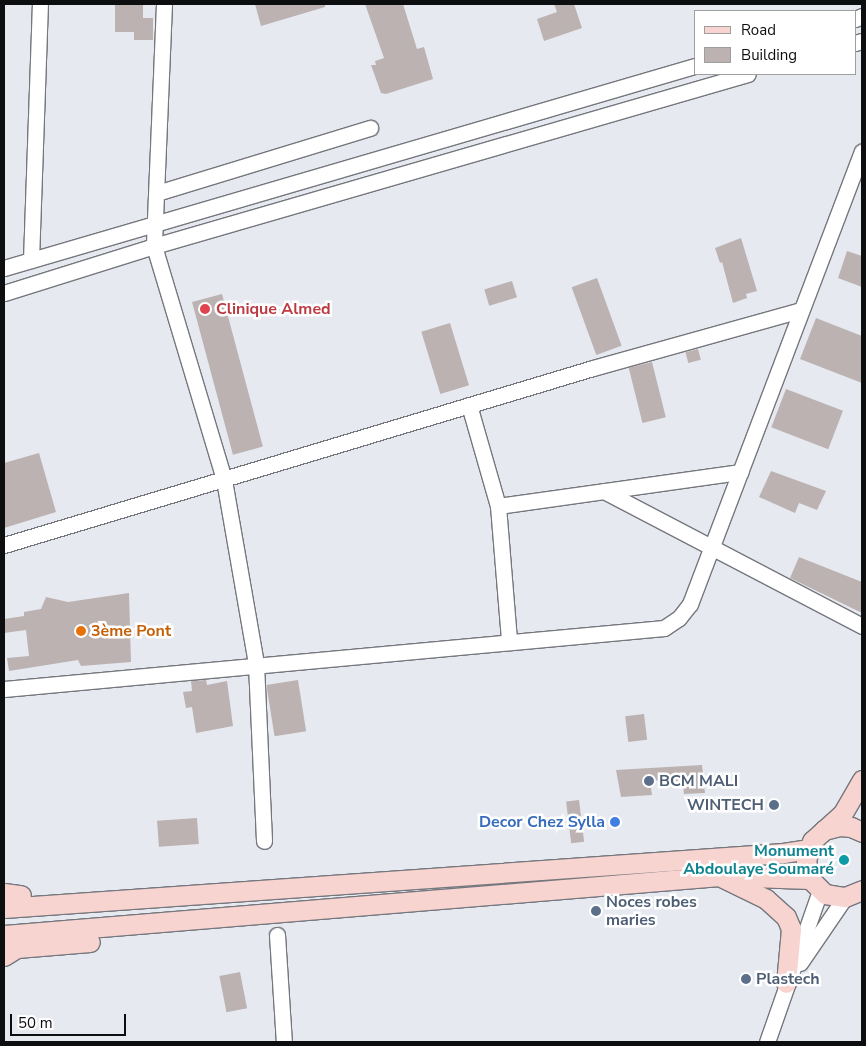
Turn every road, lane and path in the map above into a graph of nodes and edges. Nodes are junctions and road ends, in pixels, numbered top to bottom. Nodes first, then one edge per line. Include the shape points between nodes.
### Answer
1 (40, 4) edge
2 (164, 4) edge
3 (694, 66) edge
4 (745, 75) edge
5 (370, 128) dead end
6 (862, 152) edge
7 (157, 193) junction
8 (156, 224) junction
9 (154, 246) junction
10 (31, 260) junction
11 (4, 268) edge
12 (4, 293) edge
13 (801, 310) junction
14 (469, 405) junction
15 (741, 472) junction
16 (224, 480) junction
17 (604, 491) junction
18 (498, 506) junction
19 (4, 545) edge
20 (712, 547) junction
21 (862, 626) edge
22 (510, 641) junction
23 (256, 664) junction
24 (4, 689) edge
25 (862, 780) edge
26 (824, 830) junction
27 (862, 832) edge
28 (264, 842) dead end
29 (808, 849) junction
30 (720, 876) junction
31 (815, 885) junction
32 (220, 891) junction
33 (10, 894) edge
34 (857, 894) edge
35 (4, 908) edge
36 (277, 935) dead end
37 (7, 947) edge
38 (786, 983) junction
39 (284, 1042) edge
40 (767, 1042) edge

1 - 10 street
2 - 7 street
3 - 8 street
4 - 9 street
5 - 7 street
6 - 13 street
7 - 8 street
8 - 9 street
8 - 10 street
9 - 12 street
9 - 16 street
10 - 11 street
13 - 14 street
13 - 15 street
14 - 16 street
14 - 18 street
15 - 17 street
15 - 20 street
16 - 19 street
16 - 23 street
17 - 18 street
17 - 20 street
18 - 22 street
20 - 21 street
20 - 22 street via 690,604 679,618 664,628
22 - 23 street
23 - 24 street
23 - 28 street
25 - 26 main road via 842,814
26 - 27 main road via 846,826
26 - 29 main road
29 - 31 main road via 806,867
29 - 32 main road
30 - 31 main road
30 - 37 main road via 245,916
30 - 38 main road via 766,899 786,917 791,929
31 - 34 main road via 834,897
31 - 38 street
32 - 33 main road via 161,888
32 - 35 main road
34 - 38 street
36 - 39 street
38 - 40 street

